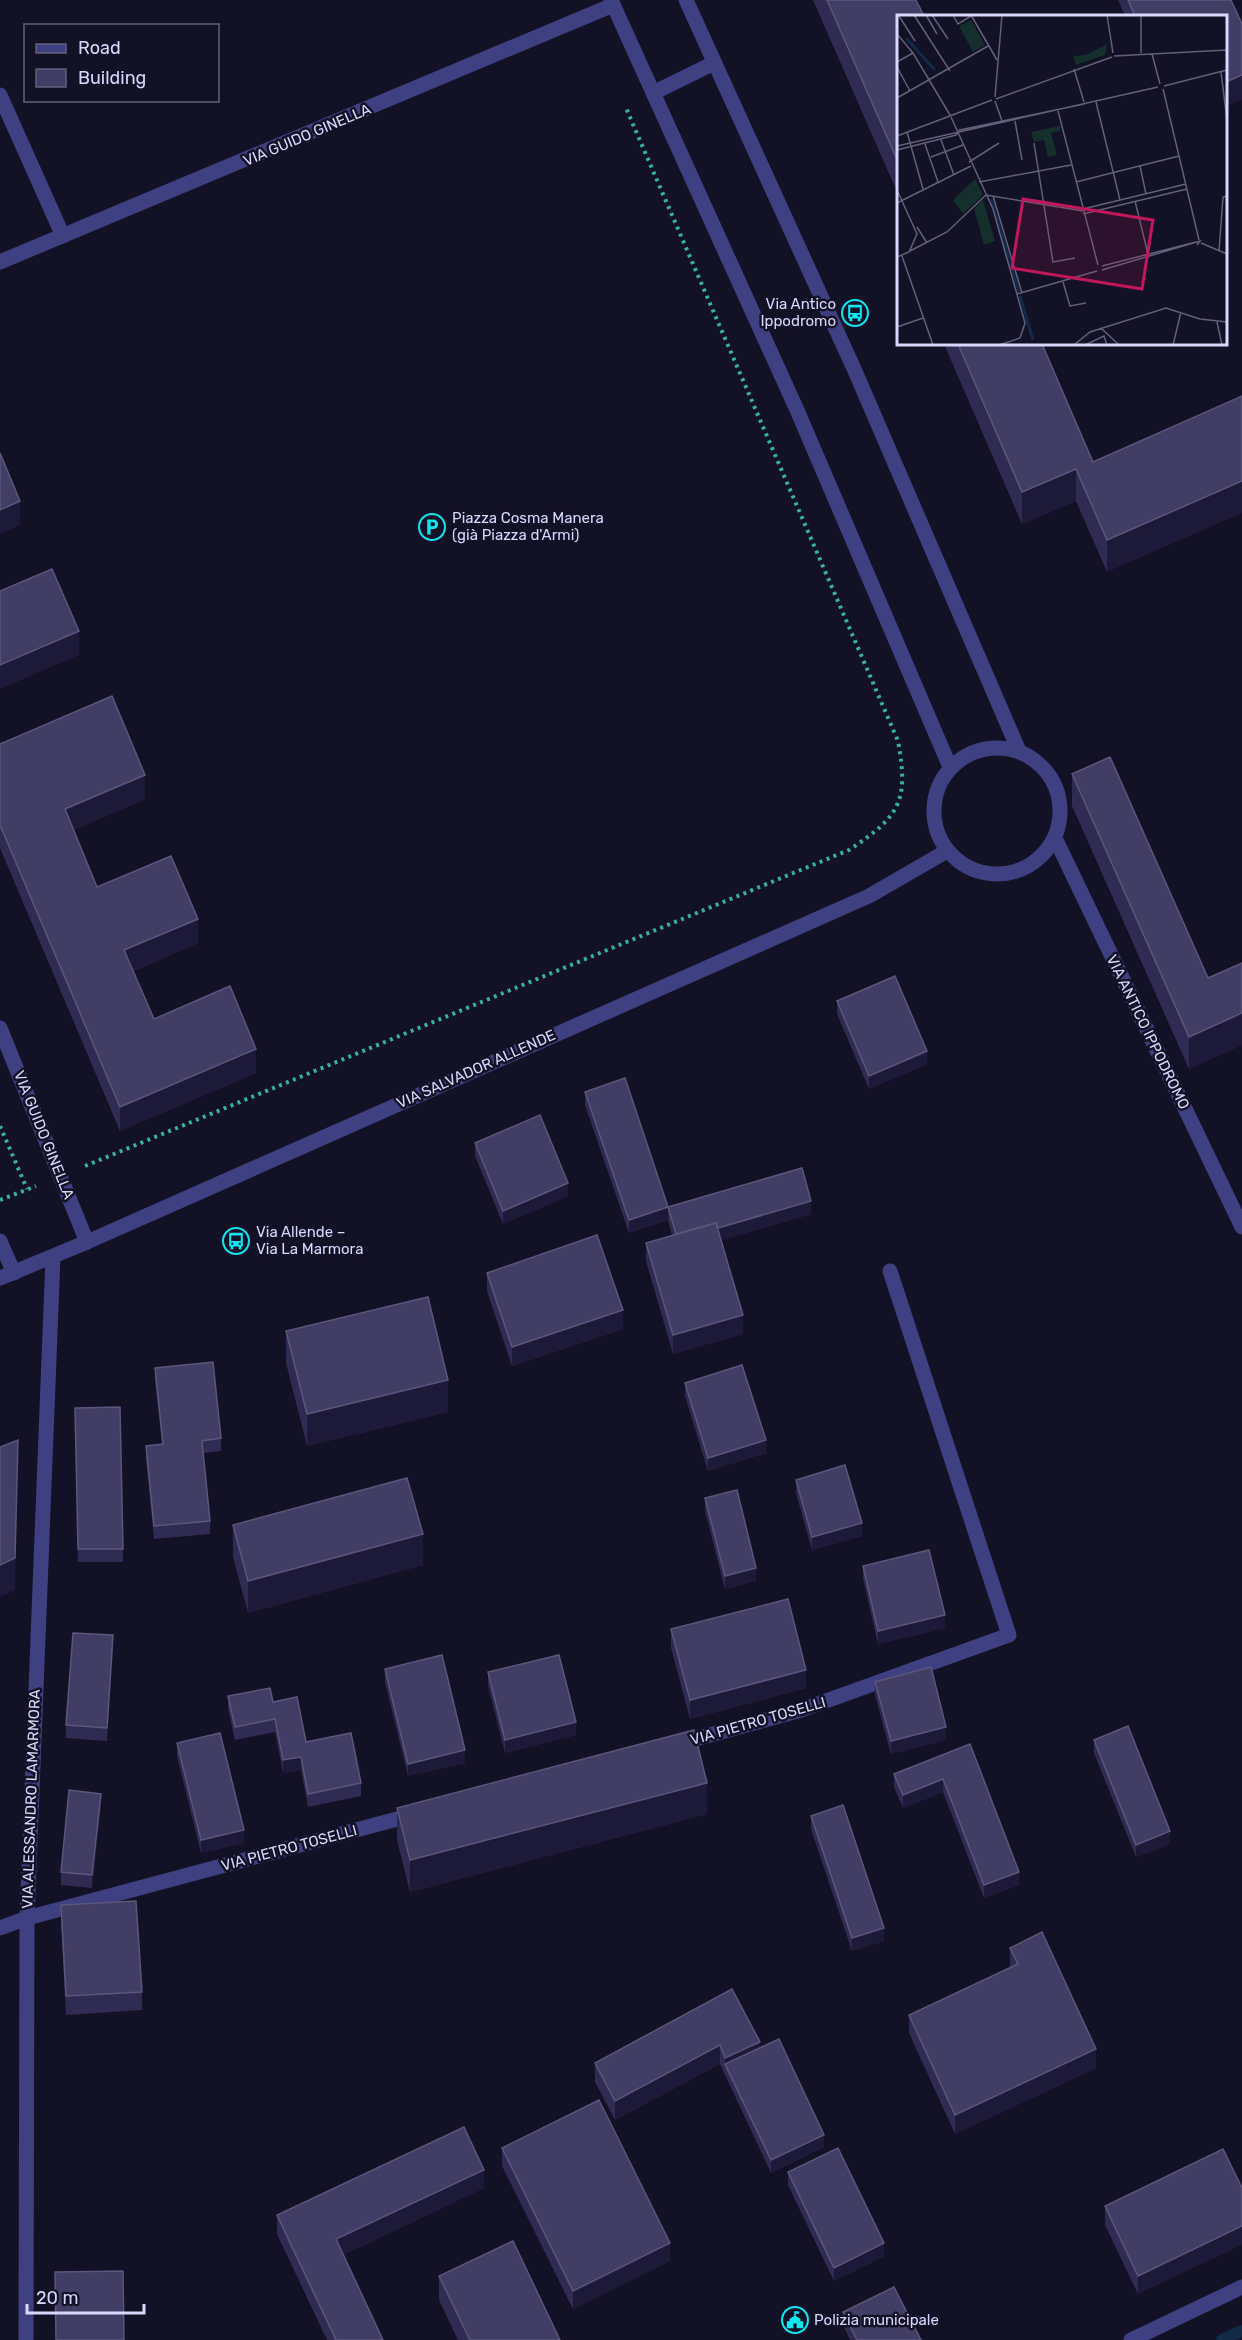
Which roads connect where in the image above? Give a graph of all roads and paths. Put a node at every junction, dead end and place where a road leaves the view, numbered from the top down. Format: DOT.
graph roads {
  1 [pos="686,0"];
  2 [pos="612,3"];
  3 [pos="714,63"];
  4 [pos="652,93"];
  5 [pos="0,94"];
  6 [pos="625,105"];
  7 [pos="63,236"];
  8 [pos="0,262"];
  9 [pos="1019,751"];
  10 [pos="950,768"];
  11 [pos="1055,838"];
  12 [pos="947,850"];
  13 [pos="0,1028"];
  14 [pos="0,1125"];
  15 [pos="61,1176"];
  16 [pos="27,1189"];
  17 [pos="0,1200"];
  18 [pos="1242,1227"];
  19 [pos="0,1241"];
  20 [pos="87,1242"];
  21 [pos="52,1257"];
  22 [pos="890,1271"];
  23 [pos="7,1275"];
  24 [pos="663,1748"];
  25 [pos="431,1810"];
  26 [pos="27,1918"];
  27 [pos="0,1928"];
  28 [pos="1242,2286"];
  29 [pos="26,2340"];
  30 [pos="1131,2340"];
  1 -- 3 [label="street"];
  2 -- 4 [label="street"];
  2 -- 7 [label="street, VIA GUIDO GINELLA"];
  3 -- 4 [label="street"];
  3 -- 9 [label="street"];
  4 -- 10 [label="street"];
  5 -- 7 [label="street"];
  6 -- 15 [label="path"];
  7 -- 8 [label="street, VIA GUIDO GINELLA"];
  9 -- 10 [label="street"];
  9 -- 11 [label="street"];
  10 -- 12 [label="street"];
  11 -- 12 [label="street"];
  11 -- 18 [label="street, VIA ANTICO IPPODROMO"];
  12 -- 20 [label="street, VIA SALVADOR ALLENDE"];
  13 -- 15 [label="street, VIA GUIDO GINELLA"];
  14 -- 16 [label="path"];
  15 -- 16 [label="path"];
  15 -- 20 [label="street, VIA GUIDO GINELLA"];
  16 -- 17 [label="path"];
  19 -- 23 [label="street"];
  20 -- 21 [label="street, VIA SALVADOR ALLENDE"];
  21 -- 23 [label="street, VIA SALVADOR ALLENDE"];
  21 -- 26 [label="street, VIA ALESSANDRO LAMARMORA"];
  22 -- 24 [label="street, VIA PIETRO TOSELLI"];
  25 -- 26 [label="street, VIA PIETRO TOSELLI"];
  26 -- 27 [label="street, VIA PIETRO TOSELLI"];
  26 -- 29 [label="street, VIA ALESSANDRO LAMARMORA"];
  28 -- 30 [label="street"];
}
